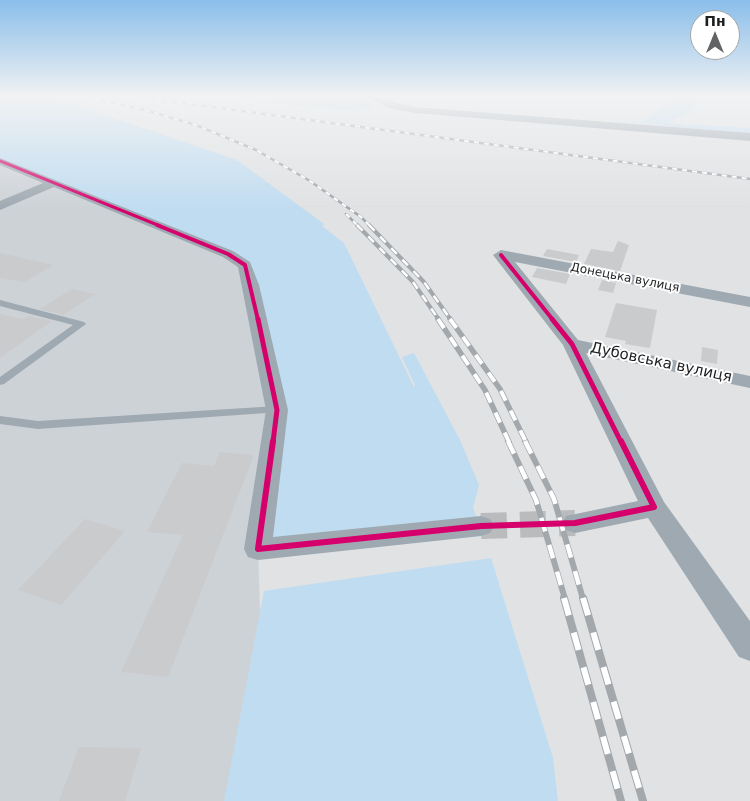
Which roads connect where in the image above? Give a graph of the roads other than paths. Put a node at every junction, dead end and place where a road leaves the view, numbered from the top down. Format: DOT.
graph roads {
  1 [pos="729,134"];
  2 [pos="750,136"];
  3 [pos="0,161"];
  4 [pos="52,184"];
  5 [pos="0,206"];
  6 [pos="750,302"];
  7 [pos="0,303"];
  8 [pos="572,344"];
  9 [pos="0,382"];
  10 [pos="750,382"];
  11 [pos="277,410"];
  12 [pos="0,420"];
  13 [pos="654,507"];
  14 [pos="575,523"];
  15 [pos="482,526"];
  16 [pos="750,648"];
  1 -- 2 [label="main road"];
  3 -- 4 [label="street"];
  4 -- 5 [label="street"];
  4 -- 11 [label="street"];
  6 -- 8 [label="street, Донецька вулиця"];
  7 -- 9 [label="lane"];
  8 -- 10 [label="street, Дубовська вулиця"];
  8 -- 13 [label="street"];
  11 -- 12 [label="lane"];
  11 -- 15 [label="street"];
  13 -- 14 [label="street"];
  13 -- 16 [label="street"];
}
